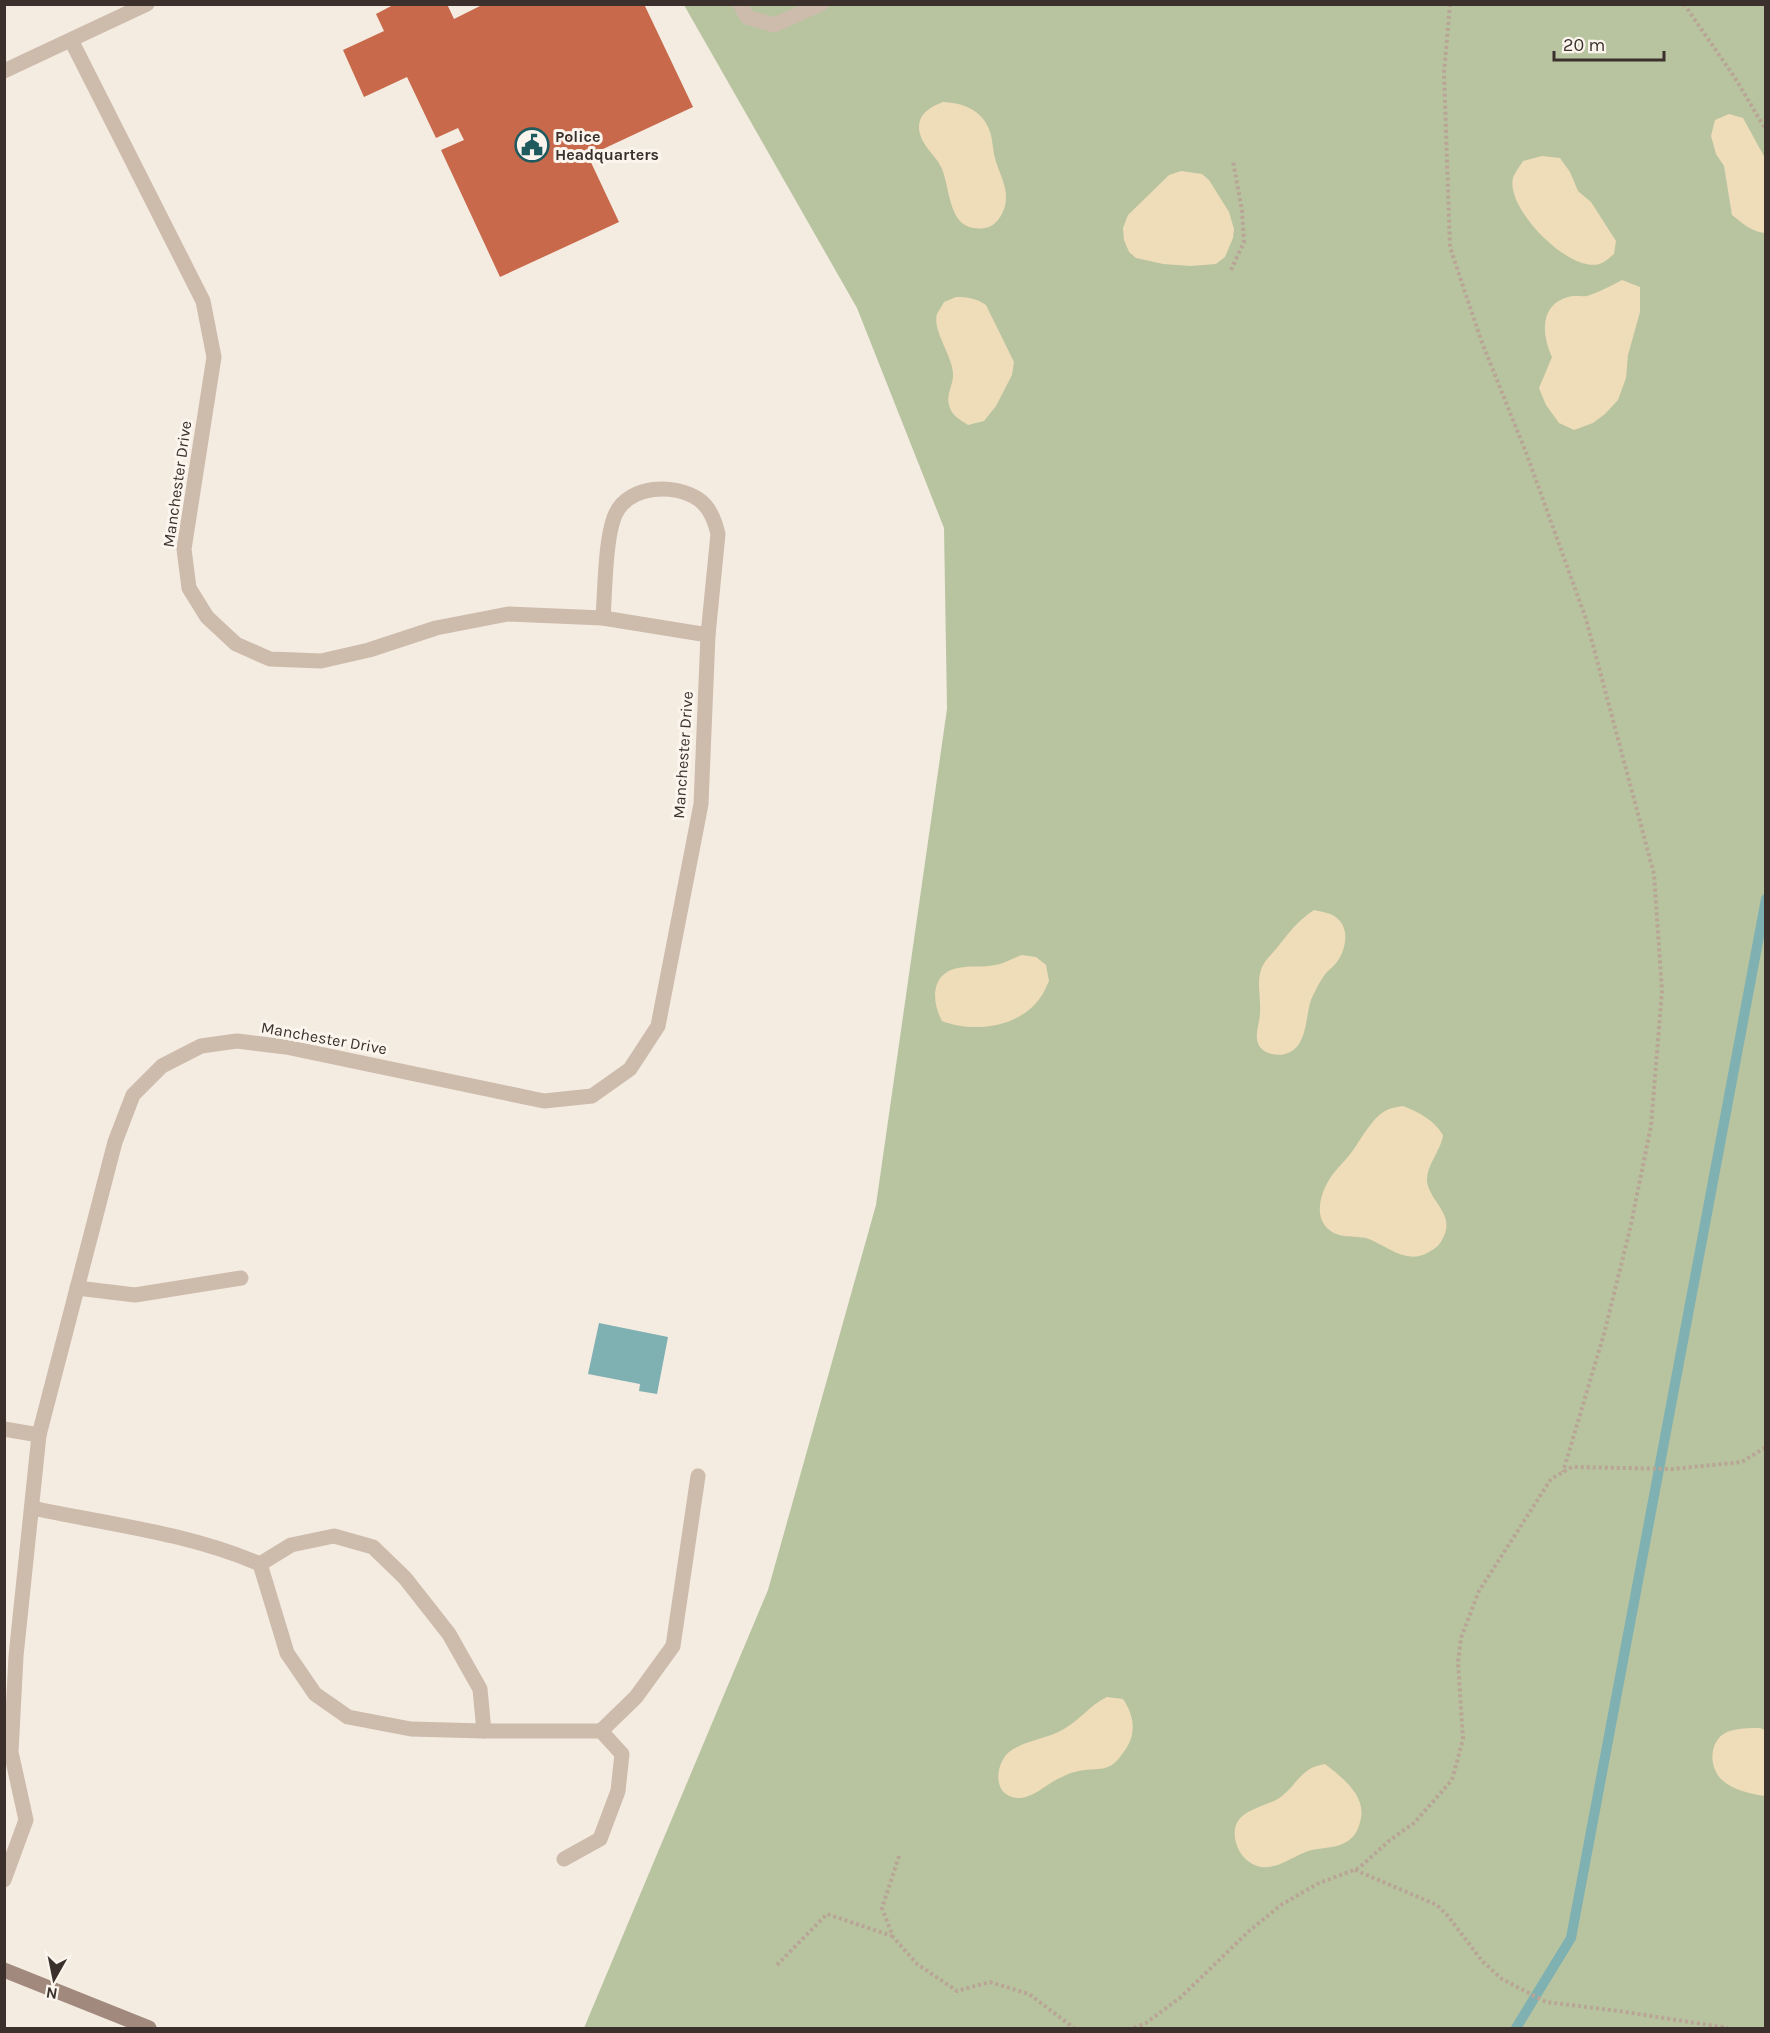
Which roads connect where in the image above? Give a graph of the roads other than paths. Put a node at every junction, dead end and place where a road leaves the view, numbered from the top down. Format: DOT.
graph roads {
  1 [pos="147,4"];
  2 [pos="740,4"];
  3 [pos="821,4"];
  4 [pos="71,40"];
  5 [pos="4,71"];
  6 [pos="603,618"];
  7 [pos="708,635"];
  8 [pos="241,1278"];
  9 [pos="76,1288"];
  10 [pos="4,1429"];
  11 [pos="39,1434"];
  12 [pos="698,1476"];
  13 [pos="32,1508"];
  14 [pos="260,1564"];
  15 [pos="484,1731"];
  16 [pos="601,1731"];
  17 [pos="8,1757"];
  18 [pos="564,1859"];
  19 [pos="4,1880"];
  20 [pos="4,1970"];
  21 [pos="149,2028"];
  1 -- 4 [label="street"];
  2 -- 3 [label="street"];
  4 -- 5 [label="street"];
  4 -- 6 [label="street, Manchester Drive"];
  6 -- 7 [label="street, Manchester Drive"];
  6 -- 7 [label="street, Manchester Drive"];
  7 -- 9 [label="street, Manchester Drive"];
  8 -- 9 [label="street"];
  9 -- 11 [label="street, Manchester Drive"];
  10 -- 11 [label="street"];
  11 -- 13 [label="street, Manchester Drive"];
  12 -- 16 [label="street"];
  13 -- 14 [label="street"];
  13 -- 17 [label="street, Manchester Drive"];
  14 -- 15 [label="street"];
  14 -- 15 [label="street"];
  15 -- 16 [label="street"];
  16 -- 18 [label="street"];
  17 -- 19 [label="street, Manchester Drive"];
  20 -- 21 [label="street"];
}
